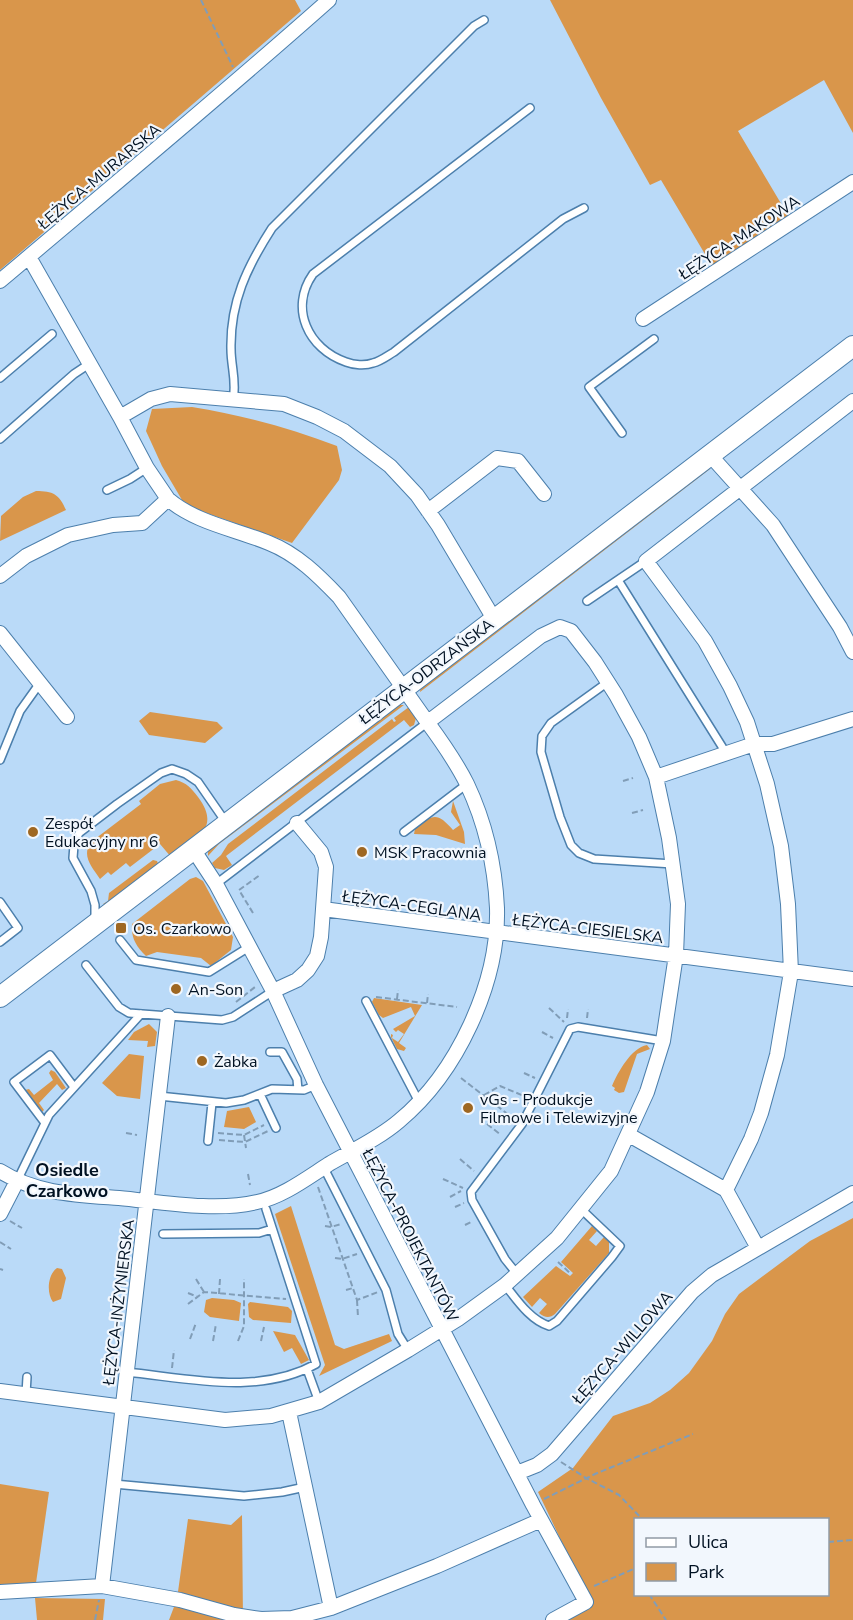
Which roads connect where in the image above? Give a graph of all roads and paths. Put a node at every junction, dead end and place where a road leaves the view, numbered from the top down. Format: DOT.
graph roads {
  1 [pos="201,0"];
  2 [pos="329,0"];
  3 [pos="484,20"];
  4 [pos="238,78"];
  5 [pos="530,108"];
  6 [pos="853,182"];
  7 [pos="584,208"];
  8 [pos="29,257"];
  9 [pos="0,281"];
  10 [pos="643,319"];
  11 [pos="52,334"];
  12 [pos="654,339"];
  13 [pos="853,346"];
  14 [pos="89,364"];
  15 [pos="0,378"];
  16 [pos="233,400"];
  17 [pos="853,401"];
  18 [pos="120,417"];
  19 [pos="622,433"];
  20 [pos="0,439"];
  21 [pos="710,455"];
  22 [pos="147,468"];
  23 [pos="740,489"];
  24 [pos="107,490"];
  25 [pos="544,494"];
  26 [pos="168,499"];
  27 [pos="428,510"];
  28 [pos="646,561"];
  29 [pos="0,576"];
  30 [pos="618,580"];
  31 [pos="587,601"];
  32 [pos="494,619"];
  33 [pos="848,630"];
  34 [pos="0,633"];
  35 [pos="853,652"];
  36 [pos="608,682"];
  37 [pos="40,683"];
  38 [pos="404,688"];
  39 [pos="67,717"];
  40 [pos="853,719"];
  41 [pos="428,722"];
  42 [pos="754,744"];
  43 [pos="726,753"];
  44 [pos="0,760"];
  45 [pos="633,777"];
  46 [pos="656,777"];
  47 [pos="622,781"];
  48 [pos="467,784"];
  49 [pos="643,810"];
  50 [pos="632,813"];
  51 [pos="297,823"];
  52 [pos="226,824"];
  53 [pos="404,832"];
  54 [pos="193,849"];
  55 [pos="674,864"];
  56 [pos="260,875"];
  57 [pos="216,884"];
  58 [pos="0,902"];
  59 [pos="323,909"];
  60 [pos="253,913"];
  61 [pos="96,924"];
  62 [pos="496,933"];
  63 [pos="120,940"];
  64 [pos="0,942"];
  65 [pos="249,947"];
  66 [pos="676,956"];
  67 [pos="86,965"];
  68 [pos="791,972"];
  69 [pos="853,979"];
  70 [pos="259,983"];
  71 [pos="398,990"];
  72 [pos="273,991"];
  73 [pos="428,994"];
  74 [pos="376,996"];
  75 [pos="0,997"];
  76 [pos="397,999"];
  77 [pos="366,1001"];
  78 [pos="427,1003"];
  79 [pos="232,1005"];
  80 [pos="457,1007"];
  81 [pos="549,1008"];
  82 [pos="568,1009"];
  83 [pos="588,1009"];
  84 [pos="141,1014"];
  85 [pos="168,1016"];
  86 [pos="586,1022"];
  87 [pos="542,1032"];
  88 [pos="556,1039"];
  89 [pos="663,1041"];
  90 [pos="270,1052"];
  91 [pos="524,1073"];
  92 [pos="461,1078"];
  93 [pos="538,1080"];
  94 [pos="315,1085"];
  95 [pos="74,1087"];
  96 [pos="298,1090"];
  97 [pos="260,1094"];
  98 [pos="483,1095"];
  99 [pos="159,1096"];
  100 [pos="530,1098"];
  101 [pos="418,1102"];
  102 [pos="212,1103"];
  103 [pos="516,1121"];
  104 [pos="45,1123"];
  105 [pos="487,1124"];
  106 [pos="276,1128"];
  107 [pos="126,1133"];
  108 [pos="215,1133"];
  109 [pos="137,1135"];
  110 [pos="244,1135"];
  111 [pos="629,1135"];
  112 [pos="504,1137"];
  113 [pos="211,1140"];
  114 [pos="245,1142"];
  115 [pos="246,1148"];
  116 [pos="350,1152"];
  117 [pos="460,1160"];
  118 [pos="319,1170"];
  119 [pos="0,1171"];
  120 [pos="476,1173"];
  121 [pos="248,1174"];
  122 [pos="444,1179"];
  123 [pos="17,1181"];
  124 [pos="250,1185"];
  125 [pos="726,1190"];
  126 [pos="853,1193"];
  127 [pos="450,1197"];
  128 [pos="147,1201"];
  129 [pos="466,1202"];
  130 [pos="455,1207"];
  131 [pos="580,1208"];
  132 [pos="266,1209"];
  133 [pos="4,1216"];
  134 [pos="474,1220"];
  135 [pos="465,1225"];
  136 [pos="325,1226"];
  137 [pos="332,1227"];
  138 [pos="22,1228"];
  139 [pos="272,1229"];
  140 [pos="164,1234"];
  141 [pos="0,1242"];
  142 [pos="11,1248"];
  143 [pos="758,1248"];
  144 [pos="368,1251"];
  145 [pos="335,1258"];
  146 [pos="342,1259"];
  147 [pos="558,1262"];
  148 [pos="517,1274"];
  149 [pos="571,1274"];
  150 [pos="196,1279"];
  151 [pos="220,1279"];
  152 [pos="244,1279"];
  153 [pos="505,1285"];
  154 [pos="352,1288"];
  155 [pos="346,1290"];
  156 [pos="386,1290"];
  157 [pos="204,1292"];
  158 [pos="188,1293"];
  159 [pos="219,1293"];
  160 [pos="244,1296"];
  161 [pos="198,1297"];
  162 [pos="296,1300"];
  163 [pos="357,1300"];
  164 [pos="188,1304"];
  165 [pos="358,1317"];
  166 [pos="196,1323"];
  167 [pos="216,1324"];
  168 [pos="264,1327"];
  169 [pos="441,1329"];
  170 [pos="190,1338"];
  171 [pos="213,1341"];
  172 [pos="237,1341"];
  173 [pos="261,1341"];
  174 [pos="174,1350"];
  175 [pos="408,1350"];
  176 [pos="307,1369"];
  177 [pos="126,1372"];
  178 [pos="171,1376"];
  179 [pos="27,1377"];
  180 [pos="0,1391"];
  181 [pos="26,1394"];
  182 [pos="320,1402"];
  183 [pos="122,1408"];
  184 [pos="289,1412"];
  185 [pos="693,1434"];
  186 [pos="558,1461"];
  187 [pos="517,1473"];
  188 [pos="586,1478"];
  189 [pos="114,1484"];
  190 [pos="305,1487"];
  191 [pos="533,1505"];
  192 [pos="641,1518"];
  193 [pos="541,1520"];
  194 [pos="853,1540"];
  195 [pos="829,1542"];
  196 [pos="634,1568"];
  197 [pos="102,1586"];
  198 [pos="0,1592"];
  199 [pos="580,1592"];
  200 [pos="651,1596"];
  201 [pos="332,1608"];
  202 [pos="95,1620"];
  203 [pos="553,1620"];
  204 [pos="666,1620"];
  1 -- 4 [label="path"];
  2 -- 4 [label="street, ŁĘŻYCA-MURARSKA"];
  3 -- 16 [label="lane"];
  4 -- 8 [label="street, ŁĘŻYCA-MURARSKA"];
  5 -- 7 [label="lane"];
  6 -- 10 [label="street, ŁĘŻYCA-MAKOWA"];
  8 -- 9 [label="street, ŁĘŻYCA-MURARSKA"];
  8 -- 14 [label="street"];
  11 -- 15 [label="lane"];
  12 -- 19 [label="lane"];
  13 -- 21 [label="main road, ŁĘŻYCA-ODRZAŃSKA"];
  14 -- 18 [label="street"];
  14 -- 20 [label="lane"];
  16 -- 18 [label="street"];
  16 -- 27 [label="street"];
  17 -- 23 [label="street"];
  18 -- 22 [label="street"];
  21 -- 23 [label="street"];
  21 -- 32 [label="main road, ŁĘŻYCA-ODRZAŃSKA"];
  22 -- 24 [label="lane"];
  22 -- 26 [label="street"];
  23 -- 28 [label="street"];
  23 -- 33 [label="street"];
  25 -- 27 [label="street"];
  26 -- 29 [label="street"];
  26 -- 38 [label="street, ŁĘŻYCA-CEGLANA"];
  27 -- 32 [label="street"];
  28 -- 30 [label="lane"];
  28 -- 42 [label="street"];
  30 -- 31 [label="lane"];
  30 -- 43 [label="lane"];
  32 -- 38 [label="main road, ŁĘŻYCA-ODRZAŃSKA"];
  33 -- 35 [label="street"];
  34 -- 37 [label="street"];
  36 -- 41 [label="street, ŁĘŻYCA-CIESIELSKA"];
  36 -- 46 [label="street, ŁĘŻYCA-CIESIELSKA"];
  36 -- 55 [label="lane"];
  37 -- 39 [label="street"];
  37 -- 44 [label="lane"];
  38 -- 41 [label="street, ŁĘŻYCA-CEGLANA"];
  38 -- 52 [label="main road, ŁĘŻYCA-ODRZAŃSKA"];
  40 -- 42 [label="street"];
  41 -- 48 [label="street, ŁĘŻYCA-CEGLANA"];
  41 -- 51 [label="lane"];
  42 -- 43 [label="street"];
  42 -- 68 [label="street"];
  43 -- 46 [label="street"];
  45 -- 47 [label="path"];
  46 -- 55 [label="street, ŁĘŻYCA-CIESIELSKA"];
  48 -- 53 [label="lane"];
  48 -- 62 [label="street, ŁĘŻYCA-CEGLANA"];
  49 -- 50 [label="path"];
  51 -- 57 [label="lane"];
  51 -- 59 [label="street"];
  52 -- 54 [label="main road, ŁĘŻYCA-ODRZAŃSKA"];
  52 -- 61 [label="lane"];
  54 -- 57 [label="street, ŁĘŻYCA-PROJEKTANTÓW"];
  54 -- 61 [label="main road, ŁĘŻYCA-ODRZAŃSKA"];
  55 -- 66 [label="street, ŁĘŻYCA-CIESIELSKA"];
  56 -- 60 [label="path"];
  57 -- 65 [label="street, ŁĘŻYCA-PROJEKTANTÓW"];
  58 -- 64 [label="lane"];
  59 -- 62 [label="street, ŁĘŻYCA-CEGLANA"];
  59 -- 72 [label="street"];
  61 -- 75 [label="main road, ŁĘŻYCA-ODRZAŃSKA"];
  62 -- 66 [label="street, ŁĘŻYCA-CIESIELSKA"];
  62 -- 101 [label="street, ŁĘŻYCA-CEGLANA"];
  63 -- 65 [label="lane"];
  65 -- 72 [label="street, ŁĘŻYCA-PROJEKTANTÓW"];
  66 -- 68 [label="street"];
  66 -- 89 [label="street, ŁĘŻYCA-CIESIELSKA"];
  67 -- 84 [label="lane"];
  68 -- 69 [label="street"];
  68 -- 125 [label="street"];
  70 -- 79 [label="path"];
  71 -- 76 [label="path"];
  72 -- 85 [label="lane"];
  72 -- 94 [label="street, ŁĘŻYCA-PROJEKTANTÓW"];
  73 -- 78 [label="path"];
  74 -- 76 [label="path"];
  76 -- 78 [label="path"];
  77 -- 101 [label="lane"];
  78 -- 80 [label="path"];
  81 -- 82 [label="path"];
  83 -- 86 [label="path"];
  84 -- 85 [label="lane"];
  84 -- 95 [label="lane"];
  85 -- 99 [label="street, ŁĘŻYCA-INŻYNIERSKA"];
  87 -- 88 [label="path"];
  89 -- 111 [label="street, ŁĘŻYCA-CIESIELSKA"];
  89 -- 148 [label="lane"];
  90 -- 96 [label="lane"];
  91 -- 93 [label="path"];
  92 -- 98 [label="path"];
  94 -- 96 [label="lane"];
  94 -- 116 [label="street, ŁĘŻYCA-PROJEKTANTÓW"];
  95 -- 104 [label="lane"];
  95 -- 104 [label="lane"];
  96 -- 97 [label="lane"];
  97 -- 102 [label="lane"];
  97 -- 106 [label="lane"];
  98 -- 100 [label="path"];
  98 -- 103 [label="path"];
  99 -- 102 [label="lane"];
  99 -- 128 [label="street, ŁĘŻYCA-INŻYNIERSKA"];
  101 -- 116 [label="street, ŁĘŻYCA-CEGLANA"];
  102 -- 113 [label="lane"];
  104 -- 123 [label="lane"];
  105 -- 112 [label="path"];
  107 -- 109 [label="path"];
  108 -- 110 [label="path"];
  110 -- 114 [label="path"];
  110 -- 114 [label="path"];
  111 -- 125 [label="street"];
  111 -- 131 [label="street, ŁĘŻYCA-CIESIELSKA"];
  113 -- 114 [label="path"];
  114 -- 115 [label="path"];
  116 -- 118 [label="street, ŁĘŻYCA-CEGLANA"];
  116 -- 169 [label="street, ŁĘŻYCA-PROJEKTANTÓW"];
  117 -- 120 [label="path"];
  118 -- 128 [label="street, ŁĘŻYCA-CEGLANA"];
  118 -- 137 [label="path"];
  118 -- 144 [label="lane"];
  119 -- 123 [label="street, ŁĘŻYCA-CEGLANA"];
  121 -- 124 [label="path"];
  122 -- 127 [label="path"];
  123 -- 128 [label="street, ŁĘŻYCA-CEGLANA"];
  123 -- 133 [label="street"];
  125 -- 143 [label="street"];
  126 -- 143 [label="street, ŁĘŻYCA-WILLOWA"];
  128 -- 177 [label="street, ŁĘŻYCA-INŻYNIERSKA"];
  129 -- 130 [label="path"];
  131 -- 148 [label="street, ŁĘŻYCA-CIESIELSKA"];
  131 -- 153 [label="lane"];
  132 -- 139 [label="lane"];
  133 -- 138 [label="path"];
  134 -- 135 [label="path"];
  136 -- 137 [label="path"];
  137 -- 146 [label="path"];
  139 -- 140 [label="lane"];
  139 -- 162 [label="lane"];
  141 -- 142 [label="path"];
  143 -- 187 [label="street, ŁĘŻYCA-WILLOWA"];
  144 -- 146 [label="path"];
  144 -- 156 [label="lane"];
  145 -- 146 [label="path"];
  146 -- 154 [label="path"];
  147 -- 149 [label="path"];
  148 -- 153 [label="street, ŁĘŻYCA-CIESIELSKA"];
  150 -- 157 [label="path"];
  151 -- 159 [label="path"];
  152 -- 160 [label="path"];
  153 -- 169 [label="street, ŁĘŻYCA-CIESIELSKA"];
  154 -- 155 [label="path"];
  154 -- 163 [label="path"];
  156 -- 163 [label="path"];
  156 -- 175 [label="lane"];
  157 -- 159 [label="path"];
  157 -- 161 [label="path"];
  158 -- 161 [label="path"];
  159 -- 160 [label="path"];
  160 -- 162 [label="path"];
  160 -- 172 [label="path"];
  161 -- 164 [label="path"];
  162 -- 176 [label="lane"];
  163 -- 165 [label="path"];
  166 -- 170 [label="path"];
  167 -- 171 [label="path"];
  168 -- 173 [label="path"];
  169 -- 175 [label="street, ŁĘŻYCA-INŻYNIERSKA"];
  169 -- 187 [label="street, ŁĘŻYCA-PROJEKTANTÓW"];
  174 -- 178 [label="path"];
  175 -- 182 [label="street, ŁĘŻYCA-INŻYNIERSKA"];
  176 -- 178 [label="lane"];
  176 -- 182 [label="lane"];
  177 -- 178 [label="lane"];
  177 -- 183 [label="street, ŁĘŻYCA-INŻYNIERSKA"];
  179 -- 181 [label="lane"];
  180 -- 181 [label="street, ŁĘŻYCA-INŻYNIERSKA"];
  181 -- 183 [label="street, ŁĘŻYCA-INŻYNIERSKA"];
  182 -- 184 [label="street, ŁĘŻYCA-INŻYNIERSKA"];
  183 -- 184 [label="street, ŁĘŻYCA-INŻYNIERSKA"];
  183 -- 189 [label="street"];
  184 -- 190 [label="street"];
  185 -- 188 [label="path"];
  186 -- 188 [label="path"];
  187 -- 191 [label="street, ŁĘŻYCA-PROJEKTANTÓW"];
  188 -- 191 [label="path"];
  188 -- 192 [label="path"];
  189 -- 190 [label="lane"];
  189 -- 197 [label="street"];
  190 -- 201 [label="street"];
  191 -- 193 [label="street, ŁĘŻYCA-PROJEKTANTÓW"];
  193 -- 199 [label="street, ŁĘŻYCA-PROJEKTANTÓW"];
  193 -- 201 [label="street"];
  194 -- 195 [label="path"];
  196 -- 199 [label="path"];
  197 -- 198 [label="street"];
  197 -- 201 [label="street"];
  197 -- 202 [label="path"];
  199 -- 203 [label="street"];
  200 -- 204 [label="path"];
}
